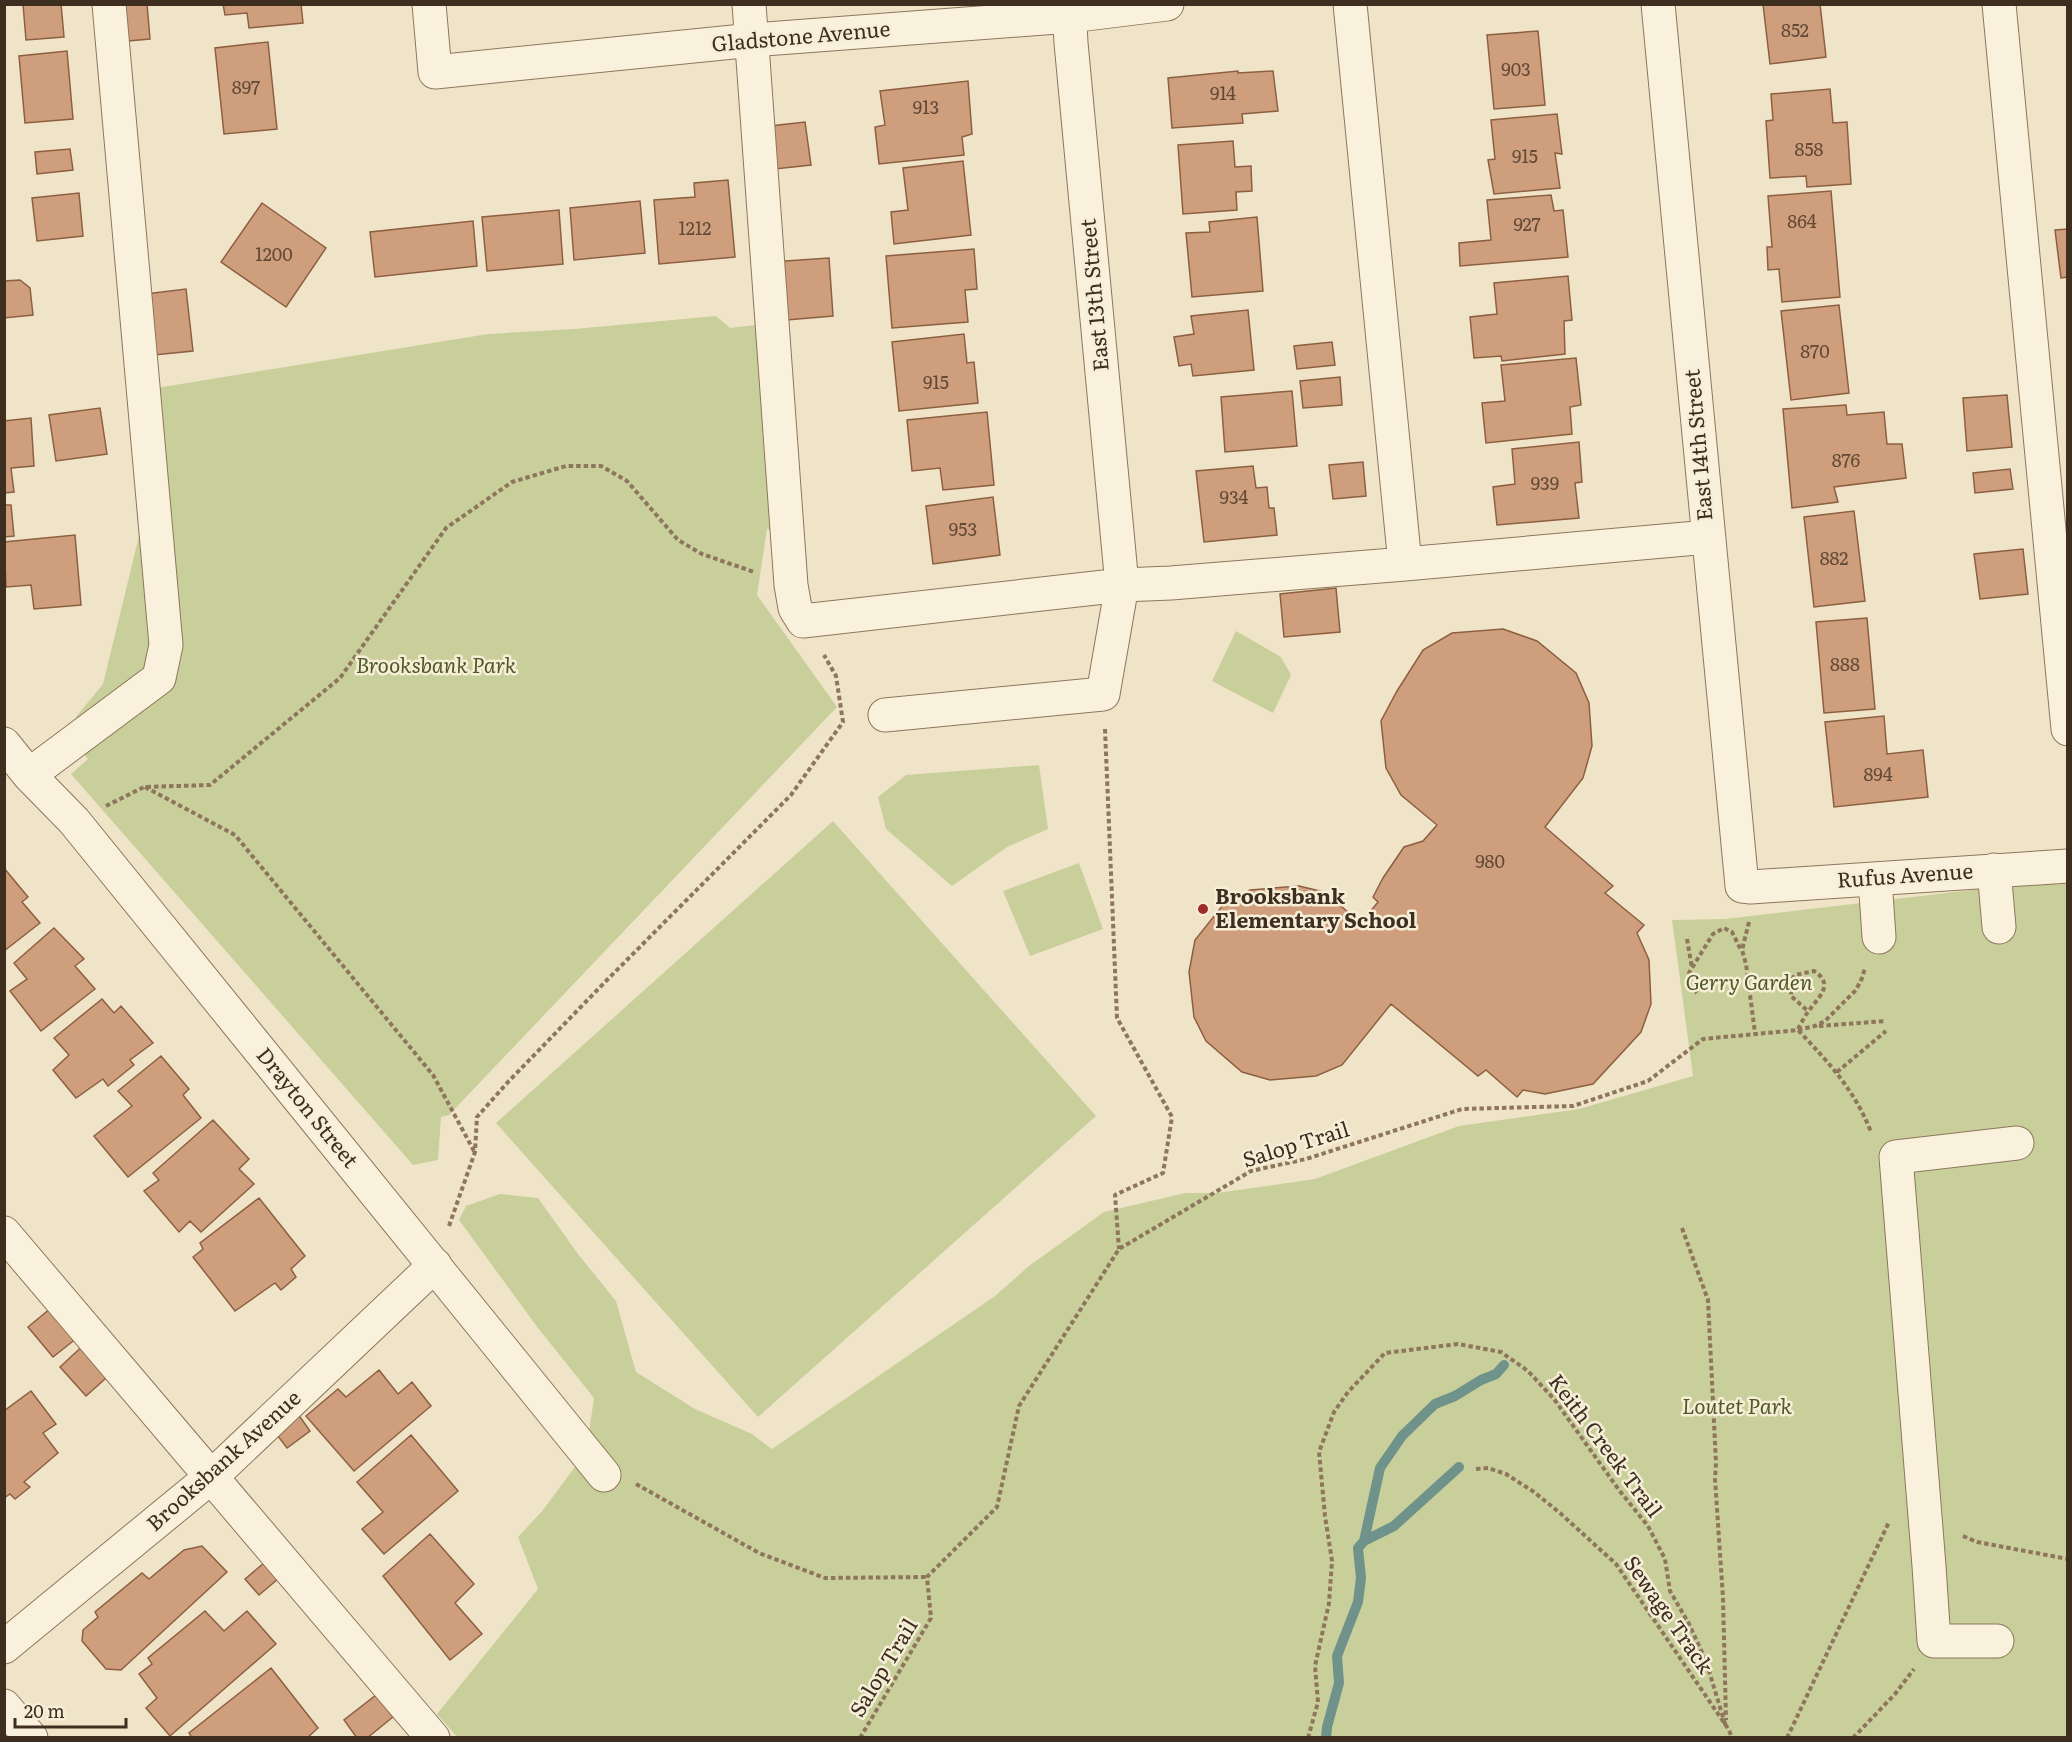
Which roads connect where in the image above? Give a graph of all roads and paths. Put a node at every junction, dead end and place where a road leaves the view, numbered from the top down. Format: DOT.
graph roads {
  1 [pos="109,4"];
  2 [pos="429,4"];
  3 [pos="749,4"];
  4 [pos="1167,4"];
  5 [pos="1350,4"];
  6 [pos="1658,4"];
  7 [pos="1999,4"];
  8 [pos="1070,10"];
  9 [pos="753,40"];
  10 [pos="1708,537"];
  11 [pos="1404,564"];
  12 [pos="791,585"];
  13 [pos="1122,585"];
  14 [pos="803,621"];
  15 [pos="1103,694"];
  16 [pos="885,715"];
  17 [pos="2067,729"];
  18 [pos="4,744"];
  19 [pos="29,774"];
  20 [pos="144,787"];
  21 [pos="74,821"];
  22 [pos="2067,866"];
  23 [pos="1994,870"];
  24 [pos="1875,879"];
  25 [pos="1747,886"];
  26 [pos="1878,926"];
  27 [pos="1999,927"];
  28 [pos="1687,939"];
  29 [pos="1742,950"];
  30 [pos="1692,968"];
  31 [pos="1697,993"];
  32 [pos="1808,1011"];
  33 [pos="1886,1021"];
  34 [pos="1815,1026"];
  35 [pos="1798,1030"];
  36 [pos="1886,1031"];
  37 [pos="1755,1033"];
  38 [pos="1837,1072"];
  39 [pos="1875,1143"];
  40 [pos="2017,1143"];
  41 [pos="475,1152"];
  42 [pos="1683,1228"];
  43 [pos="4,1233"];
  44 [pos="1119,1249"];
  45 [pos="435,1265"];
  46 [pos="1476,1469"];
  47 [pos="604,1475"];
  48 [pos="211,1477"];
  49 [pos="1923,1498"];
  50 [pos="2067,1559"];
  51 [pos="927,1577"];
  52 [pos="1934,1641"];
  53 [pos="1997,1641"];
  54 [pos="4,1647"];
  55 [pos="4,1706"];
  56 [pos="1726,1727"];
  57 [pos="31,1737"];
  58 [pos="433,1737"];
  59 [pos="860,1737"];
  60 [pos="1308,1737"];
  61 [pos="1732,1737"];
  62 [pos="1787,1737"];
  63 [pos="1852,1737"];
  1 -- 19 [label="street"];
  2 -- 9 [label="street, Gladstone Avenue"];
  3 -- 9 [label="street"];
  4 -- 8 [label="street, Gladstone Avenue"];
  5 -- 11 [label="street"];
  6 -- 10 [label="street, East 14th Street"];
  7 -- 17 [label="street"];
  8 -- 9 [label="street, Gladstone Avenue"];
  8 -- 13 [label="street, East 13th Street"];
  9 -- 12 [label="street"];
  10 -- 11 [label="street"];
  10 -- 25 [label="street, East 14th Street"];
  11 -- 13 [label="street"];
  12 -- 14 [label="street"];
  12 -- 20 [label="path"];
  13 -- 14 [label="street"];
  13 -- 15 [label="street, East 13th Street"];
  14 -- 41 [label="path"];
  15 -- 16 [label="street"];
  15 -- 44 [label="path"];
  18 -- 19 [label="street, Drayton Street"];
  19 -- 21 [label="street, Drayton Street"];
  20 -- 21 [label="path"];
  20 -- 41 [label="path"];
  21 -- 45 [label="street, Drayton Street"];
  22 -- 23 [label="street, Rufus Avenue"];
  23 -- 24 [label="street, Rufus Avenue"];
  23 -- 27 [label="street"];
  24 -- 25 [label="street, Rufus Avenue"];
  24 -- 26 [label="street"];
  25 -- 29 [label="path"];
  26 -- 34 [label="path"];
  28 -- 30 [label="path"];
  29 -- 30 [label="path"];
  29 -- 37 [label="path"];
  30 -- 31 [label="path"];
  32 -- 32 [label="path"];
  32 -- 35 [label="path"];
  33 -- 34 [label="path, Salop Trail"];
  34 -- 35 [label="path, Salop Trail"];
  35 -- 37 [label="path, Salop Trail"];
  35 -- 38 [label="path"];
  36 -- 38 [label="path"];
  37 -- 44 [label="path, Salop Trail"];
  38 -- 39 [label="path"];
  40 -- 49 [label="street"];
  41 -- 45 [label="path"];
  42 -- 56 [label="path"];
  43 -- 48 [label="street"];
  44 -- 51 [label="path, Salop Trail"];
  45 -- 47 [label="street, Drayton Street"];
  45 -- 48 [label="street, Brooksbank Avenue"];
  46 -- 56 [label="path, Sewage Track"];
  47 -- 51 [label="path"];
  48 -- 54 [label="street, Brooksbank Avenue"];
  48 -- 58 [label="street"];
  49 -- 50 [label="path"];
  49 -- 52 [label="street"];
  49 -- 62 [label="path"];
  51 -- 59 [label="path, Salop Trail"];
  52 -- 53 [label="street"];
  52 -- 63 [label="path"];
  55 -- 57 [label="street"];
  56 -- 60 [label="path, Keith Creek Trail"];
  56 -- 61 [label="path, Sewage Track"];
}
